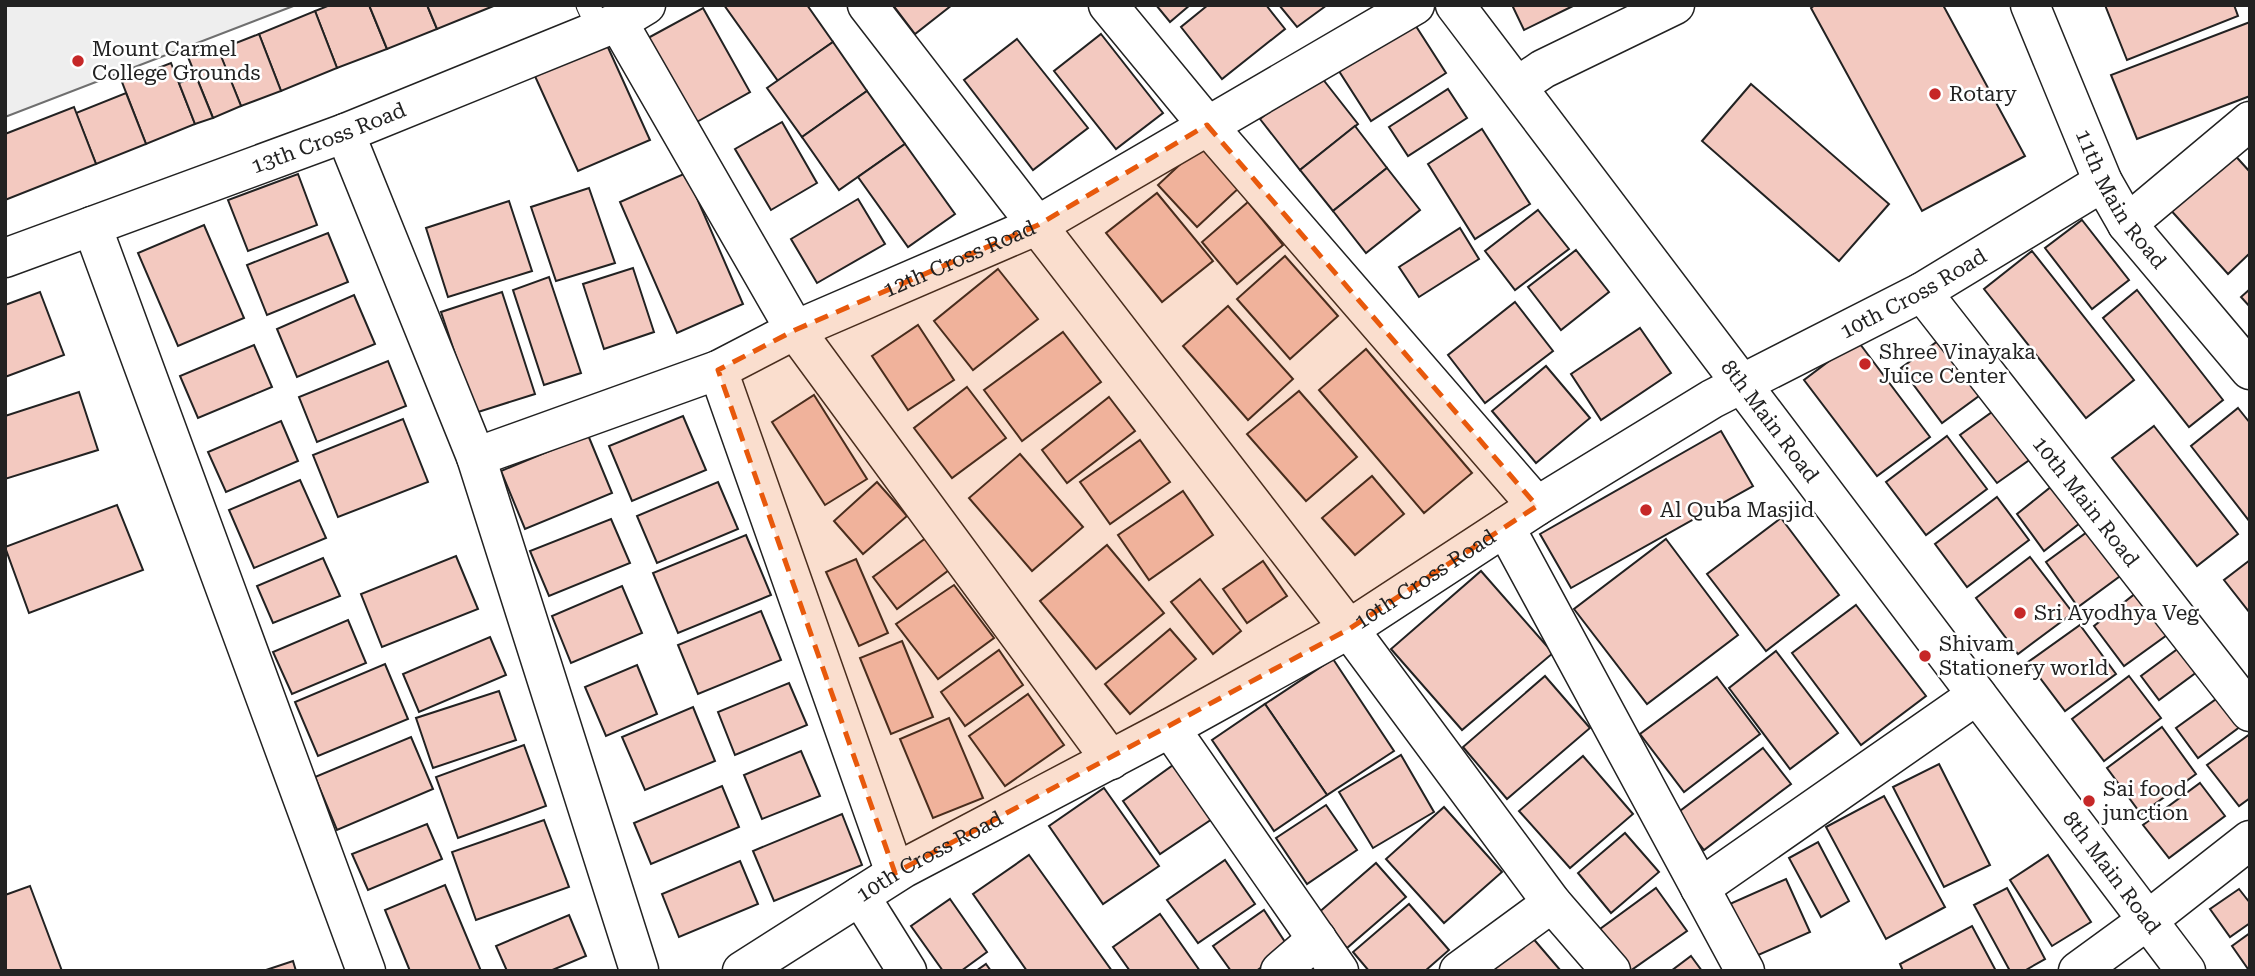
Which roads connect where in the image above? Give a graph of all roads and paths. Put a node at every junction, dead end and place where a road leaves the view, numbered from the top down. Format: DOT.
graph roads {
  1 [pos="867,5"];
  2 [pos="1108,5"];
  3 [pos="1415,5"];
  4 [pos="1455,5"];
  5 [pos="1675,5"];
  6 [pos="2030,5"];
  7 [pos="613,16"];
  8 [pos="1518,86"];
  9 [pos="2250,121"];
  10 [pos="1207,125"];
  11 [pos="345,133"];
  12 [pos="2103,183"];
  13 [pos="2127,224"];
  14 [pos="1038,225"];
  15 [pos="92,226"];
  16 [pos="5,258"];
  17 [pos="1922,292"];
  18 [pos="795,330"];
  19 [pos="718,370"];
  20 [pos="2250,370"];
  21 [pos="1740,383"];
  22 [pos="477,457"];
  23 [pos="1537,506"];
  24 [pos="1505,527"];
  25 [pos="1349,629"];
  26 [pos="1977,695"];
  27 [pos="2250,712"];
  28 [pos="1170,729"];
  29 [pos="1111,760"];
  30 [pos="2250,840"];
  31 [pos="895,873"];
  32 [pos="1700,888"];
  33 [pos="860,896"];
  34 [pos="1552,903"];
  35 [pos="2148,920"];
  36 [pos="1317,939"];
  37 [pos="638,970"];
  38 [pos="366,971"];
  39 [pos="742,971"];
  40 [pos="907,971"];
  41 [pos="1280,971"];
  42 [pos="1339,971"];
  43 [pos="1459,971"];
  44 [pos="1611,971"];
  45 [pos="1745,971"];
  46 [pos="2078,971"];
  47 [pos="2186,971"];
  1 -- 14 [label="street"];
  2 -- 10 [label="street"];
  3 -- 10 [label="street, 12th Cross Road"];
  4 -- 8 [label="street, 8th Main Road"];
  5 -- 8 [label="street"];
  6 -- 12 [label="street, 11th Main Road"];
  7 -- 11 [label="street, 13th Cross Road"];
  7 -- 18 [label="street"];
  8 -- 21 [label="street, 8th Main Road"];
  9 -- 13 [label="street"];
  10 -- 14 [label="street, 12th Cross Road"];
  10 -- 23 [label="street"];
  11 -- 15 [label="street, 13th Cross Road"];
  11 -- 22 [label="street"];
  12 -- 13 [label="street, 11th Main Road"];
  12 -- 17 [label="street, 10th Cross Road"];
  13 -- 20 [label="street, 11th Main Road"];
  14 -- 18 [label="street, 12th Cross Road"];
  14 -- 25 [label="street"];
  15 -- 16 [label="street, 13th Cross Road"];
  15 -- 38 [label="street"];
  17 -- 21 [label="street, 10th Cross Road"];
  17 -- 27 [label="street, 10th Main Road"];
  18 -- 19 [label="street, 12th Cross Road"];
  18 -- 29 [label="street"];
  19 -- 22 [label="street, 12th Cross Road"];
  19 -- 31 [label="street"];
  21 -- 23 [label="street, 10th Cross Road"];
  21 -- 26 [label="street, 8th Main Road"];
  22 -- 37 [label="street"];
  23 -- 24 [label="street, 10th Cross Road"];
  24 -- 25 [label="street, 10th Cross Road"];
  24 -- 32 [label="street"];
  25 -- 28 [label="street, 10th Cross Road"];
  25 -- 34 [label="street"];
  26 -- 32 [label="street"];
  26 -- 35 [label="street, 8th Main Road"];
  28 -- 29 [label="street, 10th Cross Road"];
  28 -- 36 [label="street"];
  29 -- 31 [label="street, 10th Cross Road"];
  30 -- 35 [label="street"];
  31 -- 33 [label="street, 10th Cross Road"];
  32 -- 45 [label="street"];
  33 -- 39 [label="street, 10th Cross Road"];
  33 -- 40 [label="street"];
  34 -- 43 [label="street"];
  34 -- 44 [label="street"];
  35 -- 46 [label="street"];
  35 -- 47 [label="street, 8th Main Road"];
  36 -- 41 [label="street"];
  36 -- 42 [label="street"];
}
